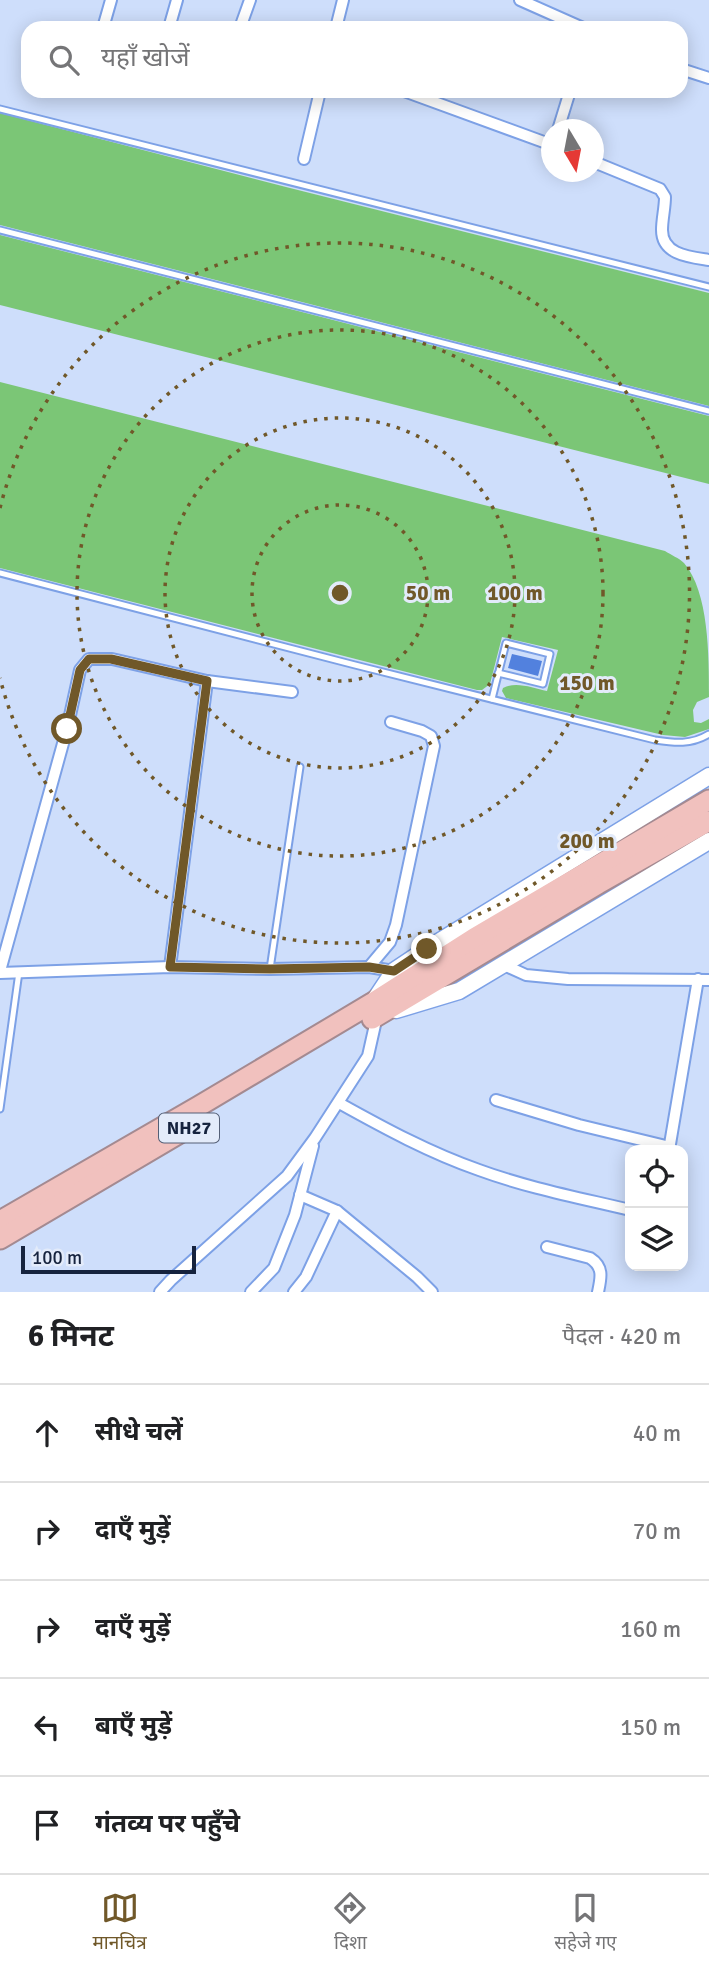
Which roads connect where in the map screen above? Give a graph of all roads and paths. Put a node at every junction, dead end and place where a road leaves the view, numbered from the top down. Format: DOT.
graph roads {
  1 [pos="111,0"];
  2 [pos="177,0"];
  3 [pos="250,0"];
  4 [pos="343,0"];
  5 [pos="520,0"];
  6 [pos="105,21"];
  7 [pos="171,21"];
  8 [pos="242,21"];
  9 [pos="338,21"];
  10 [pos="567,21"];
  11 [pos="688,71"];
  12 [pos="709,78"];
  13 [pos="318,98"];
  14 [pos="423,98"];
  15 [pos="568,98"];
  16 [pos="0,109"];
  17 [pos="561,119"];
  18 [pos="541,141"];
  19 [pos="304,159"];
  20 [pos="604,166"];
  21 [pos="0,230"];
  22 [pos="709,260"];
  23 [pos="709,287"];
  24 [pos="709,411"];
  25 [pos="0,573"];
  26 [pos="499,673"];
  27 [pos="207,681"];
  28 [pos="292,692"];
  29 [pos="492,699"];
  30 [pos="391,722"];
  31 [pos="709,734"];
  32 [pos="300,767"];
  33 [pos="709,776"];
  34 [pos="709,800"];
  35 [pos="709,821"];
  36 [pos="709,841"];
  37 [pos="504,965"];
  38 [pos="170,967"];
  39 [pos="369,967"];
  40 [pos="270,969"];
  41 [pos="394,971"];
  42 [pos="0,972"];
  43 [pos="19,972"];
  44 [pos="703,979"];
  45 [pos="375,1009"];
  46 [pos="496,1100"];
  47 [pos="339,1103"];
  48 [pos="0,1110"];
  49 [pos="315,1138"];
  50 [pos="655,1145"];
  51 [pos="671,1145"];
  52 [pos="300,1195"];
  53 [pos="625,1209"];
  54 [pos="337,1211"];
  55 [pos="0,1221"];
  56 [pos="0,1239"];
  57 [pos="547,1247"];
  58 [pos="160,1292"];
  59 [pos="251,1292"];
  60 [pos="294,1292"];
  61 [pos="432,1292"];
  62 [pos="598,1292"];
  1 -- 6 [label="street"];
  2 -- 7 [label="street"];
  3 -- 8 [label="street"];
  4 -- 9 [label="street"];
  5 -- 10 [label="street"];
  11 -- 12 [label="street"];
  13 -- 19 [label="street"];
  14 -- 18 [label="street"];
  15 -- 17 [label="street"];
  16 -- 23 [label="lane"];
  20 -- 22 [label="street"];
  21 -- 24 [label="lane"];
  25 -- 29 [label="lane"];
  26 -- 26 [label="lane"];
  26 -- 29 [label="lane"];
  27 -- 28 [label="street"];
  27 -- 38 [label="street"];
  27 -- 42 [label="street"];
  29 -- 31 [label="lane"];
  30 -- 39 [label="street"];
  32 -- 40 [label="lane"];
  33 -- 41 [label="street"];
  34 -- 45 [label="highway, NH27"];
  35 -- 45 [label="highway, NH27"];
  36 -- 37 [label="street"];
  37 -- 44 [label="street"];
  37 -- 45 [label="street"];
  38 -- 40 [label="street"];
  38 -- 43 [label="street"];
  39 -- 40 [label="street"];
  39 -- 41 [label="street"];
  41 -- 45 [label="street"];
  42 -- 43 [label="street"];
  43 -- 48 [label="lane"];
  44 -- 51 [label="street"];
  45 -- 47 [label="street"];
  45 -- 55 [label="highway, NH27"];
  45 -- 56 [label="highway, NH27"];
  46 -- 50 [label="street"];
  47 -- 49 [label="street"];
  47 -- 53 [label="street"];
  49 -- 52 [label="street"];
  49 -- 58 [label="street"];
  52 -- 54 [label="street"];
  52 -- 59 [label="street"];
  54 -- 60 [label="street"];
  54 -- 61 [label="street"];
  57 -- 62 [label="street"];
}
